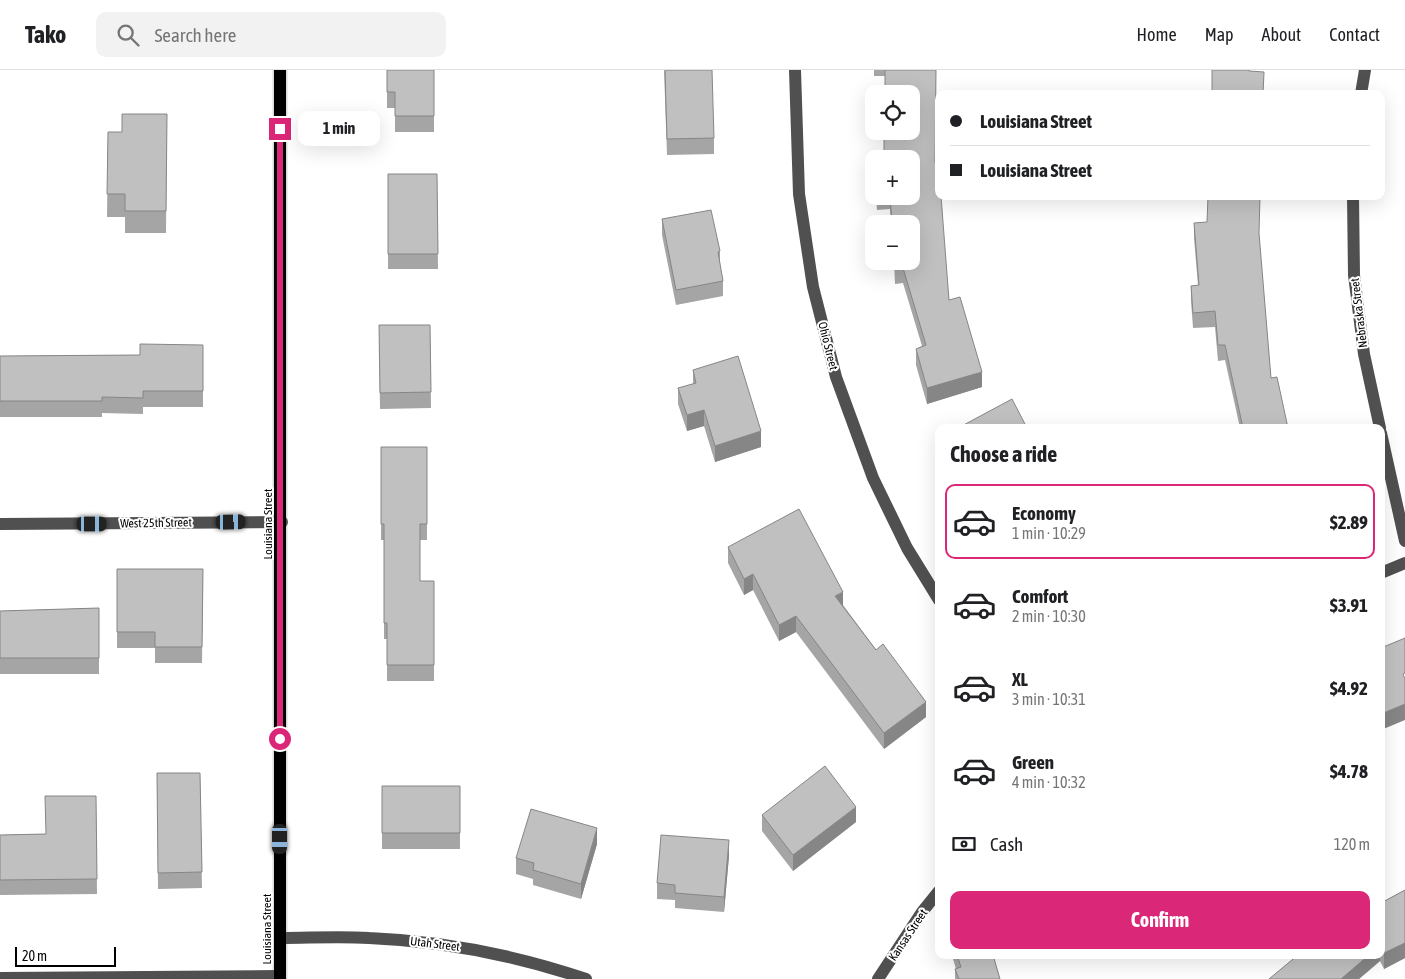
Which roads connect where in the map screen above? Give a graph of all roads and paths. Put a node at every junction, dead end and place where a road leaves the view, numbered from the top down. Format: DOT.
graph roads {
  1 [pos="280,70"];
  2 [pos="795,70"];
  3 [pos="1365,70"];
  4 [pos="1362,90"];
  5 [pos="1353,200"];
  6 [pos="1379,424"];
  7 [pos="1385,452"];
  8 [pos="282,522"];
  9 [pos="0,524"];
  10 [pos="1405,541"];
  11 [pos="1405,563"];
  12 [pos="1385,571"];
  13 [pos="935,594"];
  14 [pos="935,896"];
  15 [pos="280,938"];
  16 [pos="0,978"];
  17 [pos="280,978"];
  18 [pos="586,979"];
  19 [pos="878,979"];
  1 -- 8 [label="main road, Louisiana Street"];
  2 -- 13 [label="street, Ohio Street"];
  3 -- 4 [label="street"];
  5 -- 6 [label="street, Nebraska Street"];
  7 -- 10 [label="street"];
  8 -- 9 [label="street, West 25th Street"];
  8 -- 15 [label="main road, Louisiana Street"];
  11 -- 12 [label="street"];
  14 -- 19 [label="street, Kansas Street"];
  15 -- 17 [label="main road, Louisiana Street"];
  15 -- 18 [label="street, Utah Street"];
  16 -- 17 [label="street"];
}
